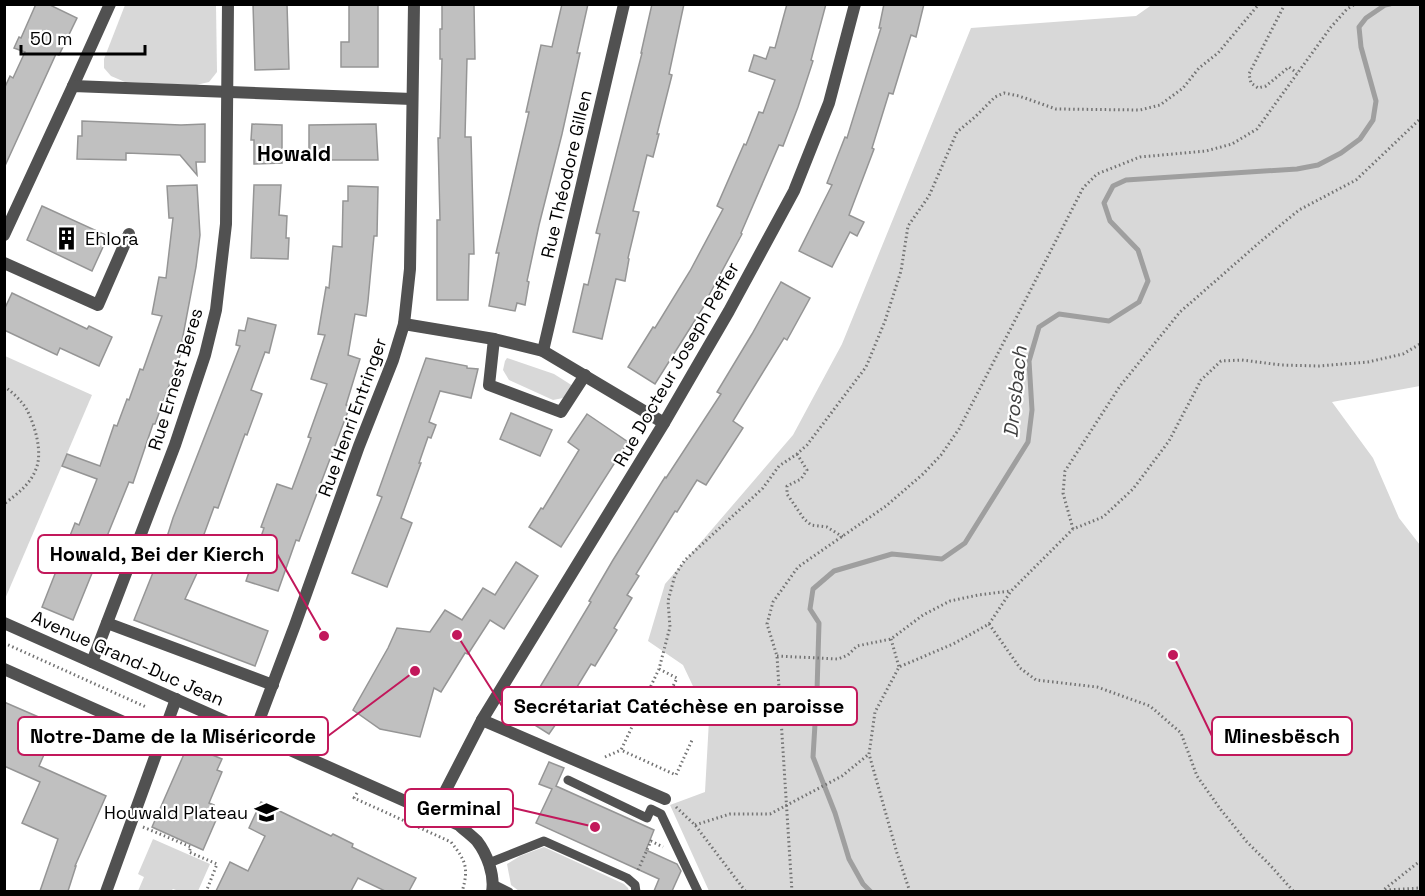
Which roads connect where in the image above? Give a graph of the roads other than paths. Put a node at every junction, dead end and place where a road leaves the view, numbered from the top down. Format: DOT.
graph roads {
  1 [pos="110,4"];
  2 [pos="228,4"];
  3 [pos="414,4"];
  4 [pos="624,4"];
  5 [pos="855,4"];
  6 [pos="72,86"];
  7 [pos="228,92"];
  8 [pos="412,99"];
  9 [pos="129,234"];
  10 [pos="4,235"];
  11 [pos="4,263"];
  12 [pos="404,324"];
  13 [pos="494,339"];
  14 [pos="543,351"];
  15 [pos="585,375"];
  16 [pos="664,423"];
  17 [pos="4,623"];
  18 [pos="107,623"];
  19 [pos="93,662"];
  20 [pos="4,669"];
  21 [pos="273,685"];
  22 [pos="176,699"];
  23 [pos="482,720"];
  24 [pos="254,734"];
  25 [pos="162,739"];
  26 [pos="568,780"];
  27 [pos="665,799"];
  28 [pos="434,813"];
  29 [pos="661,813"];
  30 [pos="489,863"];
  31 [pos="634,887"];
  32 [pos="493,888"];
  33 [pos="106,891"];
  34 [pos="509,891"];
  35 [pos="698,891"];
  1 -- 6 [label="street"];
  2 -- 7 [label="street, Rue Ernest Beres"];
  3 -- 8 [label="street, Rue Henri Entringer"];
  4 -- 14 [label="street, Rue Théodore Gillen"];
  5 -- 16 [label="street, Rue Docteur Joseph Peffer"];
  6 -- 7 [label="street"];
  6 -- 10 [label="street"];
  7 -- 8 [label="street"];
  7 -- 18 [label="street, Rue Ernest Beres"];
  8 -- 12 [label="street, Rue Henri Entringer"];
  9 -- 11 [label="street"];
  12 -- 13 [label="street"];
  12 -- 21 [label="street, Rue Henri Entringer"];
  13 -- 14 [label="street"];
  13 -- 15 [label="street"];
  14 -- 15 [label="street"];
  15 -- 16 [label="street"];
  16 -- 23 [label="street, Rue Docteur Joseph Peffer"];
  17 -- 19 [label="street, Avenue Grand-Duc Jean"];
  18 -- 19 [label="street, Rue Ernest Beres"];
  18 -- 21 [label="street, Avenue Grand-Duc Jean"];
  19 -- 22 [label="street, Avenue Grand-Duc Jean"];
  20 -- 25 [label="street"];
  21 -- 24 [label="street, Rue Henri Entringer"];
  22 -- 24 [label="street, Avenue Grand-Duc Jean"];
  22 -- 25 [label="street"];
  23 -- 27 [label="street"];
  23 -- 28 [label="street, Rue Docteur Joseph Peffer"];
  24 -- 28 [label="street, Avenue Grand-Duc Jean"];
  25 -- 33 [label="street"];
  26 -- 29 [label="lane"];
  27 -- 29 [label="lane"];
  28 -- 30 [label="street, Avenue Grand-Duc Jean"];
  29 -- 35 [label="lane"];
  30 -- 31 [label="lane"];
  30 -- 32 [label="street"];
  32 -- 34 [label="lane"];
}
